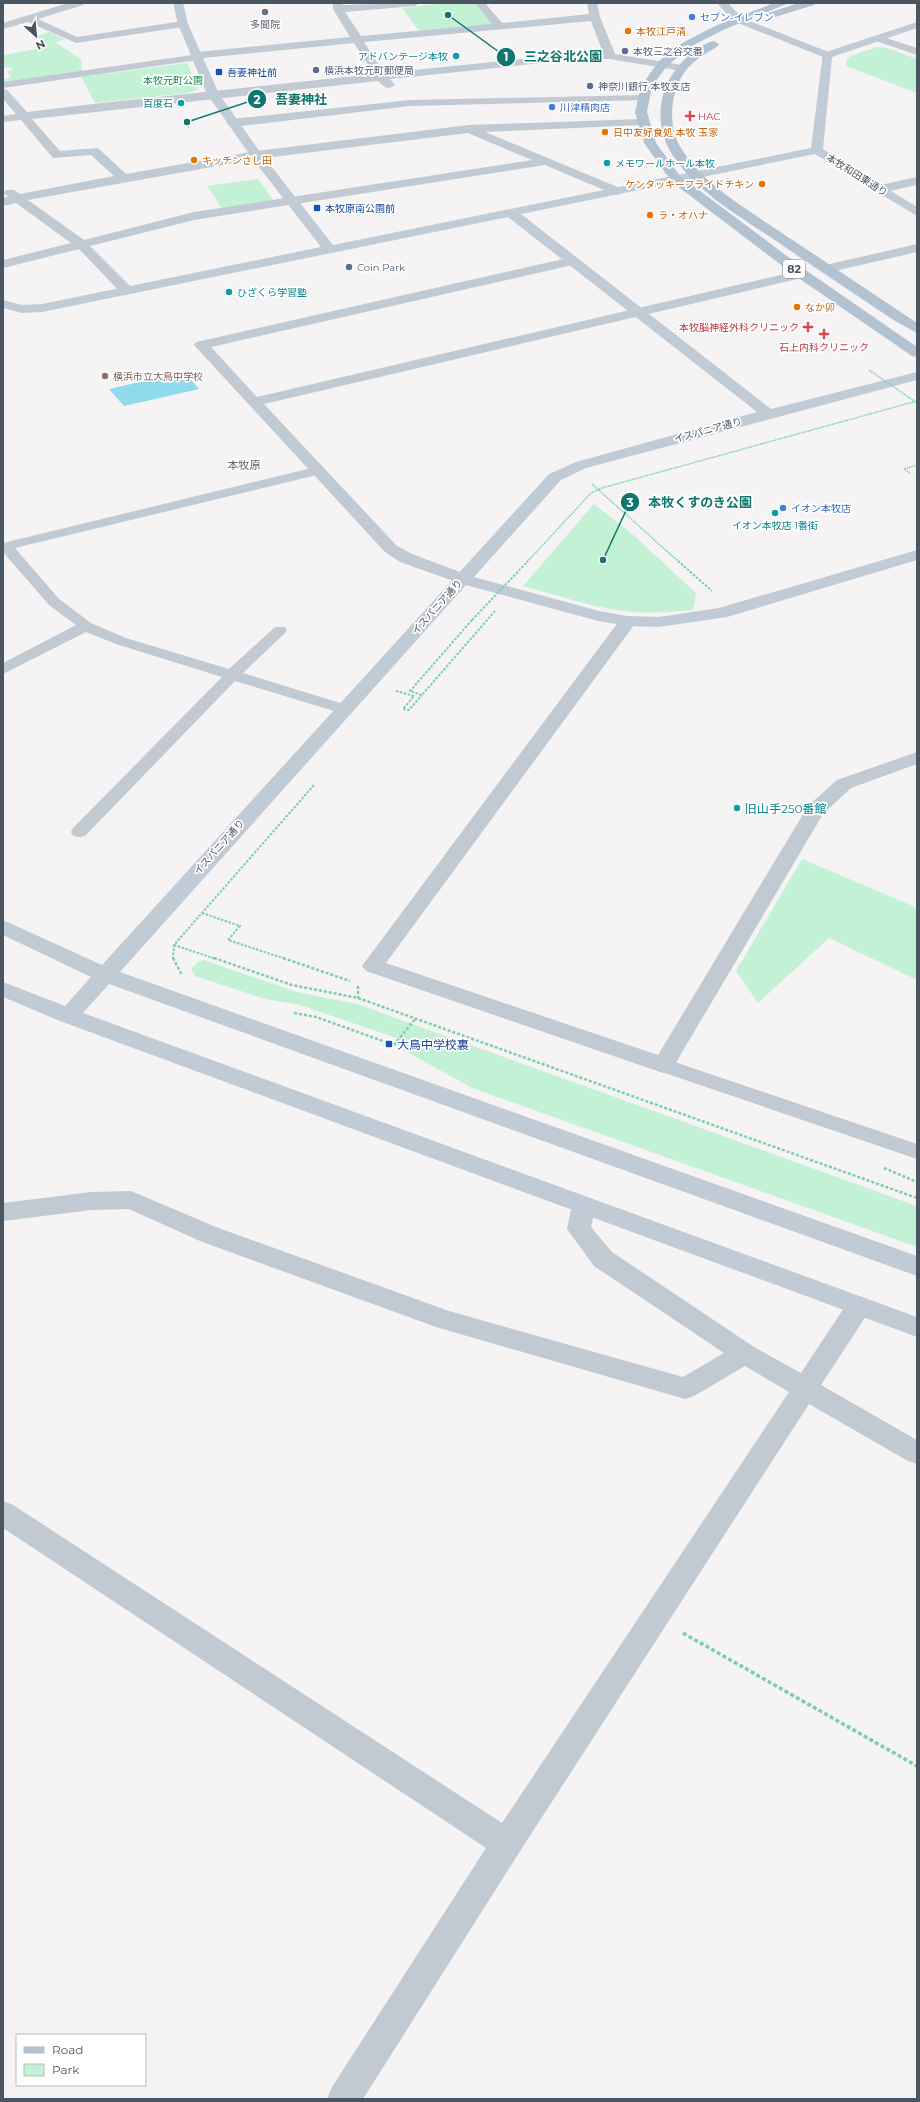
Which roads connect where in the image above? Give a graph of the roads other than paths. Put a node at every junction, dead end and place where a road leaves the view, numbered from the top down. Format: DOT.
graph roads {
  1 [pos="79,3"];
  2 [pos="178,3"];
  3 [pos="415,3"];
  4 [pos="480,3"];
  5 [pos="592,3"];
  6 [pos="722,3"];
  7 [pos="784,3"];
  8 [pos="810,3"];
  9 [pos="392,5"];
  10 [pos="338,6"];
  11 [pos="595,17"];
  12 [pos="30,18"];
  13 [pos="742,22"];
  14 [pos="183,24"];
  15 [pos="917,25"];
  16 [pos="3,26"];
  17 [pos="500,26"];
  18 [pos="413,34"];
  19 [pos="877,38"];
  20 [pos="358,39"];
  21 [pos="917,52"];
  22 [pos="827,55"];
  23 [pos="198,56"];
  24 [pos="610,56"];
  25 [pos="659,66"];
  26 [pos="682,68"];
  27 [pos="381,77"];
  28 [pos="3,85"];
  29 [pos="3,92"];
  30 [pos="213,94"];
  31 [pos="643,98"];
  32 [pos="410,103"];
  33 [pos="22,115"];
  34 [pos="436,115"];
  35 [pos="3,119"];
  36 [pos="449,120"];
  37 [pos="232,122"];
  38 [pos="641,122"];
  39 [pos="469,129"];
  40 [pos="817,150"];
  41 [pos="256,155"];
  42 [pos="544,162"];
  43 [pos="694,175"];
  44 [pos="123,178"];
  45 [pos="676,179"];
  46 [pos="917,181"];
  47 [pos="3,188"];
  48 [pos="880,189"];
  49 [pos="616,192"];
  50 [pos="18,199"];
  51 [pos="3,202"];
  52 [pos="292,202"];
  53 [pos="917,212"];
  54 [pos="511,213"];
  55 [pos="81,244"];
  56 [pos="917,248"];
  57 [pos="330,250"];
  58 [pos="572,262"];
  59 [pos="3,264"];
  60 [pos="826,269"];
  61 [pos="802,274"];
  62 [pos="127,290"];
  63 [pos="3,304"];
  64 [pos="637,311"];
  65 [pos="917,329"];
  66 [pos="917,353"];
  67 [pos="917,376"];
  68 [pos="254,402"];
  69 [pos="768,414"];
  70 [pos="316,471"];
  71 [pos="4,547"];
  72 [pos="917,555"];
  73 [pos="462,579"];
  74 [pos="628,621"];
  75 [pos="86,626"];
  76 [pos="280,630"];
  77 [pos="3,669"];
  78 [pos="232,675"];
  79 [pos="344,709"];
  80 [pos="917,758"];
  81 [pos="79,832"];
  82 [pos="3,928"];
  83 [pos="104,974"];
  84 [pos="3,989"];
  85 [pos="68,1016"];
  86 [pos="663,1064"];
  87 [pos="917,1152"];
  88 [pos="584,1205"];
  89 [pos="3,1212"];
  90 [pos="917,1266"];
  91 [pos="859,1306"];
  92 [pos="917,1327"];
  93 [pos="745,1354"];
  94 [pos="804,1388"];
  95 [pos="917,1453"];
  96 [pos="3,1513"];
  97 [pos="506,1844"];
  98 [pos="344,2099"];
  1 -- 12 [label="street"];
  2 -- 14 [label="street"];
  3 -- 9 [label="street"];
  4 -- 17 [label="street"];
  5 -- 11 [label="street"];
  6 -- 13 [label="street"];
  7 -- 13 [label="main road, 82"];
  8 -- 13 [label="main road, 82"];
  9 -- 10 [label="street"];
  9 -- 18 [label="street"];
  10 -- 20 [label="street"];
  11 -- 17 [label="street"];
  11 -- 24 [label="street"];
  12 -- 14 [label="street"];
  12 -- 16 [label="street"];
  13 -- 22 [label="street"];
  13 -- 25 [label="main road, 82"];
  13 -- 26 [label="main road, 82"];
  14 -- 23 [label="street"];
  15 -- 19 [label="street"];
  17 -- 18 [label="street"];
  18 -- 20 [label="street"];
  19 -- 21 [label="street"];
  19 -- 22 [label="street"];
  20 -- 23 [label="street"];
  20 -- 27 [label="street"];
  22 -- 40 [label="street, 本牧和田東通り"];
  23 -- 28 [label="street"];
  23 -- 30 [label="street"];
  24 -- 25 [label="street"];
  24 -- 27 [label="street"];
  25 -- 26 [label="street"];
  25 -- 31 [label="main road, 82"];
  26 -- 43 [label="main road, 82"];
  27 -- 30 [label="street"];
  27 -- 32 [label="street"];
  29 -- 33 [label="street"];
  30 -- 33 [label="street"];
  30 -- 37 [label="street"];
  31 -- 32 [label="street"];
  31 -- 38 [label="main road, 82"];
  32 -- 34 [label="street"];
  32 -- 37 [label="street"];
  33 -- 35 [label="street"];
  33 -- 44 [label="street"];
  36 -- 39 [label="street"];
  37 -- 41 [label="street"];
  38 -- 39 [label="street"];
  38 -- 45 [label="main road, 82"];
  39 -- 41 [label="street"];
  39 -- 42 [label="street"];
  40 -- 43 [label="street"];
  40 -- 48 [label="street, 本牧和田東通り"];
  41 -- 44 [label="street"];
  41 -- 52 [label="street"];
  42 -- 49 [label="street"];
  42 -- 52 [label="street"];
  43 -- 45 [label="street"];
  43 -- 60 [label="main road, 82"];
  44 -- 50 [label="street"];
  45 -- 49 [label="street"];
  45 -- 61 [label="main road, 82"];
  46 -- 48 [label="street"];
  47 -- 50 [label="street"];
  48 -- 53 [label="street, 本牧和田東通り"];
  49 -- 54 [label="street"];
  50 -- 51 [label="street"];
  50 -- 55 [label="street"];
  52 -- 55 [label="street"];
  52 -- 57 [label="street"];
  54 -- 57 [label="street"];
  54 -- 58 [label="street"];
  55 -- 59 [label="street"];
  55 -- 62 [label="street"];
  56 -- 60 [label="street"];
  57 -- 62 [label="street"];
  58 -- 64 [label="street"];
  58 -- 68 [label="street"];
  60 -- 65 [label="main road, 82"];
  61 -- 64 [label="street"];
  61 -- 66 [label="main road, 82"];
  62 -- 63 [label="street"];
  64 -- 68 [label="street"];
  64 -- 69 [label="street"];
  67 -- 69 [label="street, イスパニア通り"];
  68 -- 70 [label="street"];
  69 -- 73 [label="street, イスパニア通り"];
  70 -- 71 [label="lane"];
  70 -- 73 [label="street"];
  71 -- 75 [label="lane"];
  72 -- 74 [label="street"];
  73 -- 74 [label="street"];
  73 -- 79 [label="street, イスパニア通り"];
  74 -- 86 [label="street"];
  75 -- 77 [label="lane"];
  75 -- 78 [label="lane"];
  76 -- 78 [label="lane"];
  78 -- 79 [label="lane"];
  78 -- 81 [label="lane"];
  79 -- 83 [label="street, イスパニア通り"];
  80 -- 86 [label="street"];
  82 -- 83 [label="street"];
  83 -- 85 [label="street, イスパニア通り"];
  83 -- 90 [label="street"];
  84 -- 85 [label="street"];
  85 -- 88 [label="street"];
  86 -- 87 [label="lane"];
  88 -- 91 [label="street"];
  88 -- 93 [label="street"];
  89 -- 93 [label="street"];
  91 -- 92 [label="street"];
  91 -- 94 [label="street"];
  93 -- 94 [label="street"];
  94 -- 95 [label="street"];
  94 -- 97 [label="street"];
  96 -- 97 [label="street"];
  97 -- 98 [label="street"];
}
